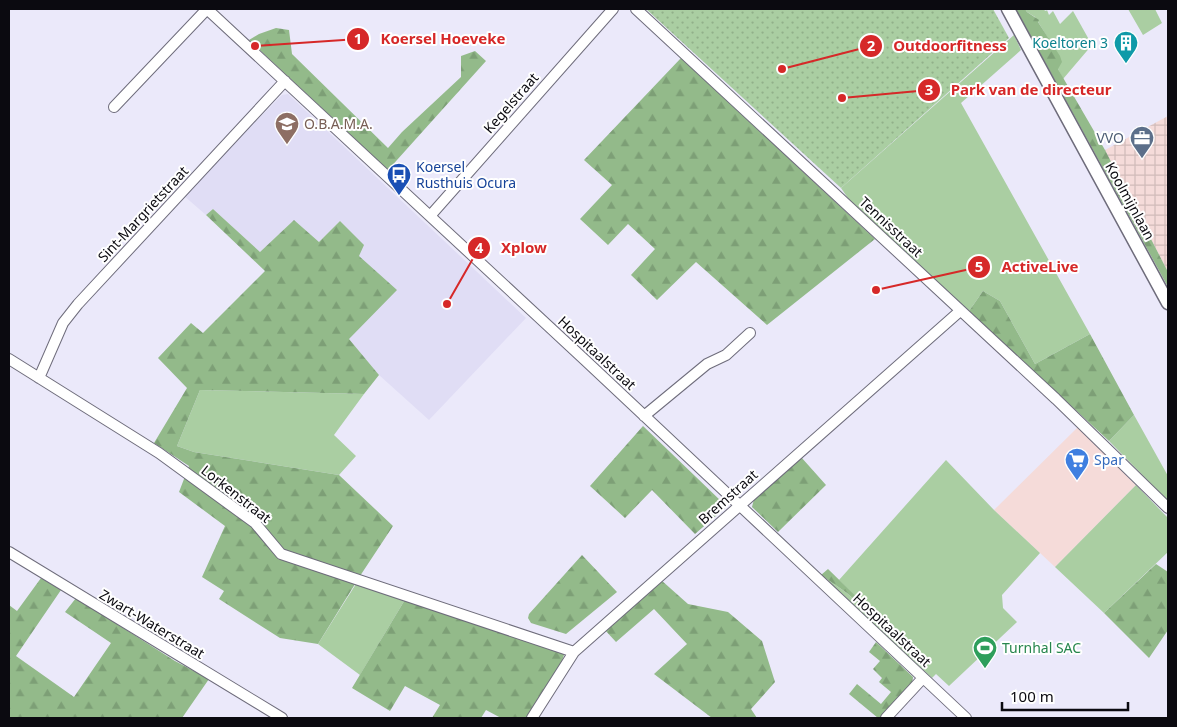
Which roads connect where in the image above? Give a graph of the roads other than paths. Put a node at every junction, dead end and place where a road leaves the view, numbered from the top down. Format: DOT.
graph roads {
  1 [pos="207,9"];
  2 [pos="613,9"];
  3 [pos="636,9"];
  4 [pos="1008,9"];
  5 [pos="285,81"];
  6 [pos="114,108"];
  7 [pos="430,216"];
  8 [pos="1168,303"];
  9 [pos="960,311"];
  10 [pos="750,334"];
  11 [pos="9,359"];
  12 [pos="39,378"];
  13 [pos="644,416"];
  14 [pos="740,505"];
  15 [pos="1168,508"];
  16 [pos="9,552"];
  17 [pos="574,652"];
  18 [pos="923,678"];
  19 [pos="282,718"];
  20 [pos="532,718"];
  21 [pos="886,718"];
  22 [pos="966,718"];
  1 -- 5 [label="street, Hospitaalstraat"];
  1 -- 6 [label="street, Hospitaalstraat"];
  2 -- 7 [label="street, Kegelstraat"];
  3 -- 9 [label="street, Tennisstraat"];
  4 -- 8 [label="main road, Koolmijnlaan"];
  5 -- 7 [label="street, Hospitaalstraat"];
  5 -- 12 [label="street, Sint-Margrietstraat"];
  7 -- 13 [label="street, Hospitaalstraat"];
  9 -- 14 [label="street, Bremstraat"];
  9 -- 15 [label="street, Tennisstraat"];
  10 -- 13 [label="street"];
  11 -- 12 [label="street, Lorkenstraat"];
  12 -- 17 [label="street, Lorkenstraat"];
  13 -- 14 [label="street, Hospitaalstraat"];
  14 -- 17 [label="street, Bremstraat"];
  14 -- 18 [label="street, Hospitaalstraat"];
  16 -- 19 [label="street, Zwart-Waterstraat"];
  17 -- 20 [label="street, Bremstraat"];
  18 -- 21 [label="street"];
  18 -- 22 [label="street, Hospitaalstraat"];
}
